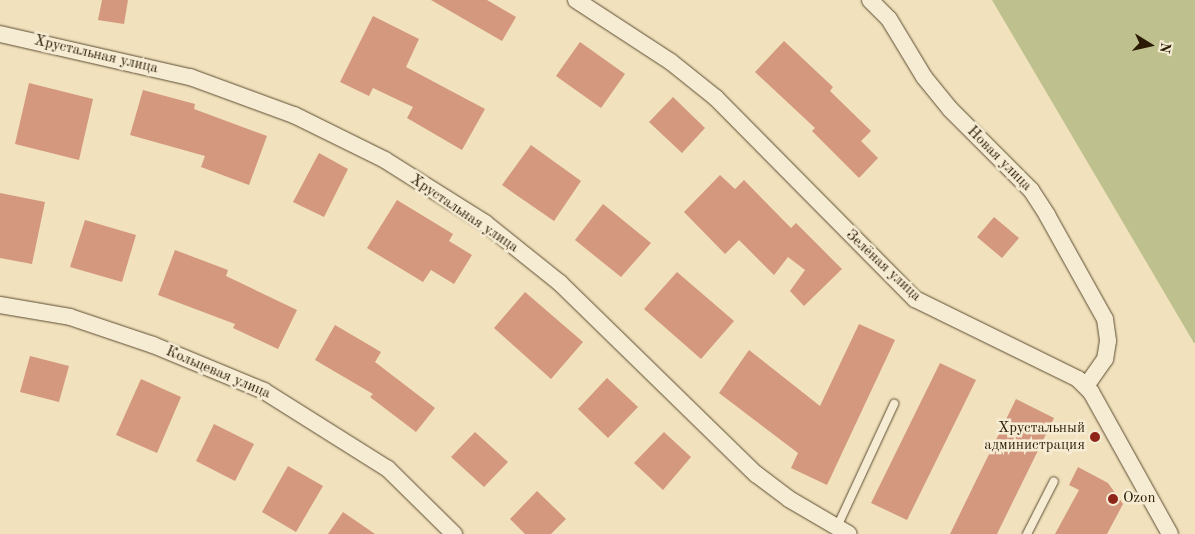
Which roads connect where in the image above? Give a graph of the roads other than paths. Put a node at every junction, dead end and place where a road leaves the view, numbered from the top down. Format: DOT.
graph roads {
  1 [pos="576,0"];
  2 [pos="870,0"];
  3 [pos="0,34"];
  4 [pos="0,305"];
  5 [pos="1086,386"];
  6 [pos="894,404"];
  7 [pos="1054,481"];
  8 [pos="840,532"];
  9 [pos="454,534"];
  10 [pos="1028,534"];
  11 [pos="1170,534"];
  1 -- 5 [label="street, Зелёная улица"];
  2 -- 5 [label="street, Новая улица"];
  3 -- 8 [label="street, Хрустальная улица"];
  4 -- 9 [label="street, Кольцевая улица"];
  5 -- 11 [label="street, Зелёная улица"];
  6 -- 8 [label="lane"];
  7 -- 10 [label="lane"];
}
